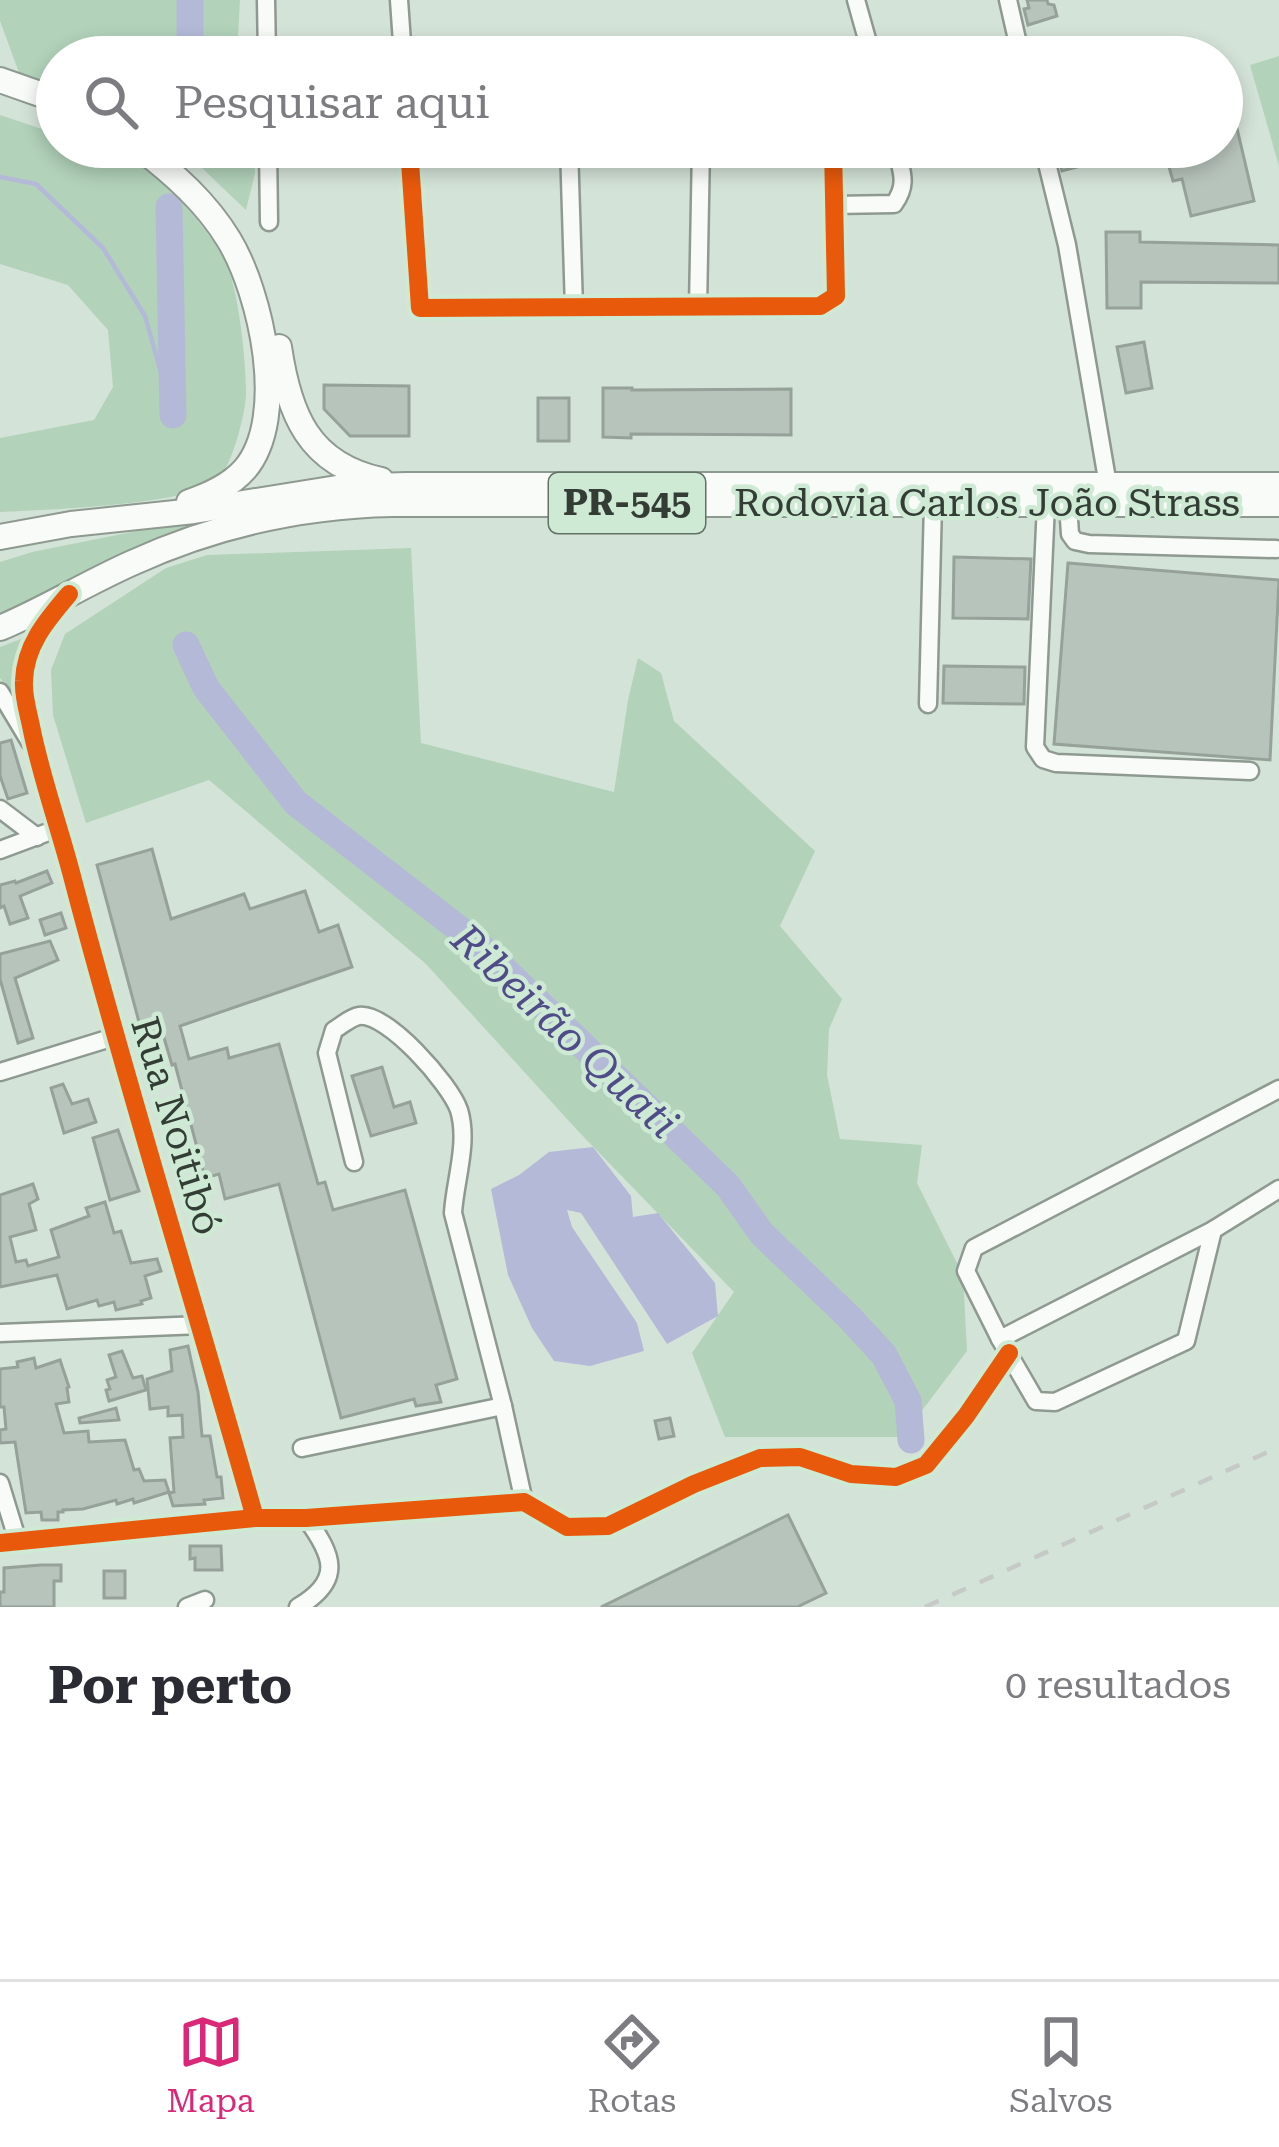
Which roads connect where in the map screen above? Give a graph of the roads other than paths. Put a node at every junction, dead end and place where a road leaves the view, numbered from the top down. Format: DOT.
graph roads {
  1 [pos="266,0"];
  2 [pos="399,0"];
  3 [pos="856,0"];
  4 [pos="1008,0"];
  5 [pos="266,36"];
  6 [pos="402,36"];
  7 [pos="866,36"];
  8 [pos="1016,36"];
  9 [pos="0,80"];
  10 [pos="0,93"];
  11 [pos="36,93"];
  12 [pos="36,105"];
  13 [pos="165,168"];
  14 [pos="189,168"];
  15 [pos="268,168"];
  16 [pos="410,168"];
  17 [pos="570,168"];
  18 [pos="700,168"];
  19 [pos="832,168"];
  20 [pos="901,168"];
  21 [pos="1048,168"];
  22 [pos="833,205"];
  23 [pos="269,222"];
  24 [pos="574,308"];
  25 [pos="698,308"];
  26 [pos="406,484"];
  27 [pos="1108,484"];
  28 [pos="1279,485"];
  29 [pos="933,503"];
  30 [pos="1057,503"];
  31 [pos="1279,504"];
  32 [pos="143,517"];
  33 [pos="0,537"];
  34 [pos="1276,549"];
  35 [pos="70,594"];
  36 [pos="0,628"];
  37 [pos="0,692"];
  38 [pos="928,704"];
  39 [pos="37,753"];
  40 [pos="1250,771"];
  41 [pos="0,809"];
  42 [pos="59,828"];
  43 [pos="37,837"];
  44 [pos="0,850"];
  45 [pos="114,1037"];
  46 [pos="0,1072"];
  47 [pos="1279,1089"];
  48 [pos="354,1162"];
  49 [pos="1279,1189"];
  50 [pos="1213,1229"];
  51 [pos="201,1324"];
  52 [pos="0,1333"];
  53 [pos="1005,1346"];
  54 [pos="502,1406"];
  55 [pos="302,1448"];
  56 [pos="0,1483"];
  57 [pos="524,1502"];
  58 [pos="255,1518"];
  59 [pos="306,1518"];
  60 [pos="9,1542"];
  61 [pos="206,1600"];
  62 [pos="187,1607"];
  63 [pos="298,1607"];
  1 -- 5 [label="street"];
  2 -- 6 [label="street"];
  3 -- 7 [label="street"];
  4 -- 8 [label="street"];
  9 -- 11 [label="highway"];
  10 -- 12 [label="highway"];
  13 -- 32 [label="highway"];
  14 -- 26 [label="highway"];
  15 -- 23 [label="street"];
  16 -- 24 [label="street"];
  17 -- 24 [label="street"];
  18 -- 25 [label="street"];
  19 -- 22 [label="street"];
  20 -- 22 [label="street"];
  21 -- 27 [label="street"];
  22 -- 25 [label="street"];
  24 -- 25 [label="street"];
  26 -- 27 [label="highway, Rodovia Carlos João Strass / PR-545"];
  26 -- 32 [label="highway, Rodovia Carlos João Strass / PR-545"];
  27 -- 28 [label="highway, Rodovia Carlos João Strass / PR-545"];
  29 -- 30 [label="highway, Rodovia Carlos João Strass / PR-545"];
  29 -- 35 [label="highway, Rodovia Carlos João Strass / PR-545"];
  29 -- 38 [label="street"];
  30 -- 31 [label="highway, Rodovia Carlos João Strass / PR-545"];
  30 -- 34 [label="street"];
  30 -- 40 [label="street"];
  32 -- 33 [label="highway, Rodovia Carlos João Strass / PR-545"];
  35 -- 36 [label="highway, Rodovia Carlos João Strass / PR-545"];
  35 -- 39 [label="street, Rua Noitibó"];
  37 -- 39 [label="street, Rua Noitibó"];
  39 -- 42 [label="street, Rua Noitibó"];
  41 -- 43 [label="street"];
  42 -- 43 [label="street"];
  42 -- 45 [label="street, Rua Noitibó"];
  43 -- 44 [label="street"];
  45 -- 46 [label="street"];
  45 -- 51 [label="street, Rua Noitibó"];
  47 -- 53 [label="street"];
  48 -- 54 [label="street"];
  49 -- 50 [label="street"];
  50 -- 53 [label="street"];
  50 -- 53 [label="street"];
  51 -- 52 [label="street"];
  51 -- 58 [label="street, Rua Noitibó"];
  53 -- 57 [label="street"];
  54 -- 55 [label="street"];
  54 -- 57 [label="street"];
  56 -- 60 [label="street"];
  57 -- 59 [label="street"];
  58 -- 59 [label="street"];
  58 -- 60 [label="street"];
  59 -- 63 [label="street"];
  61 -- 62 [label="street"];
}
